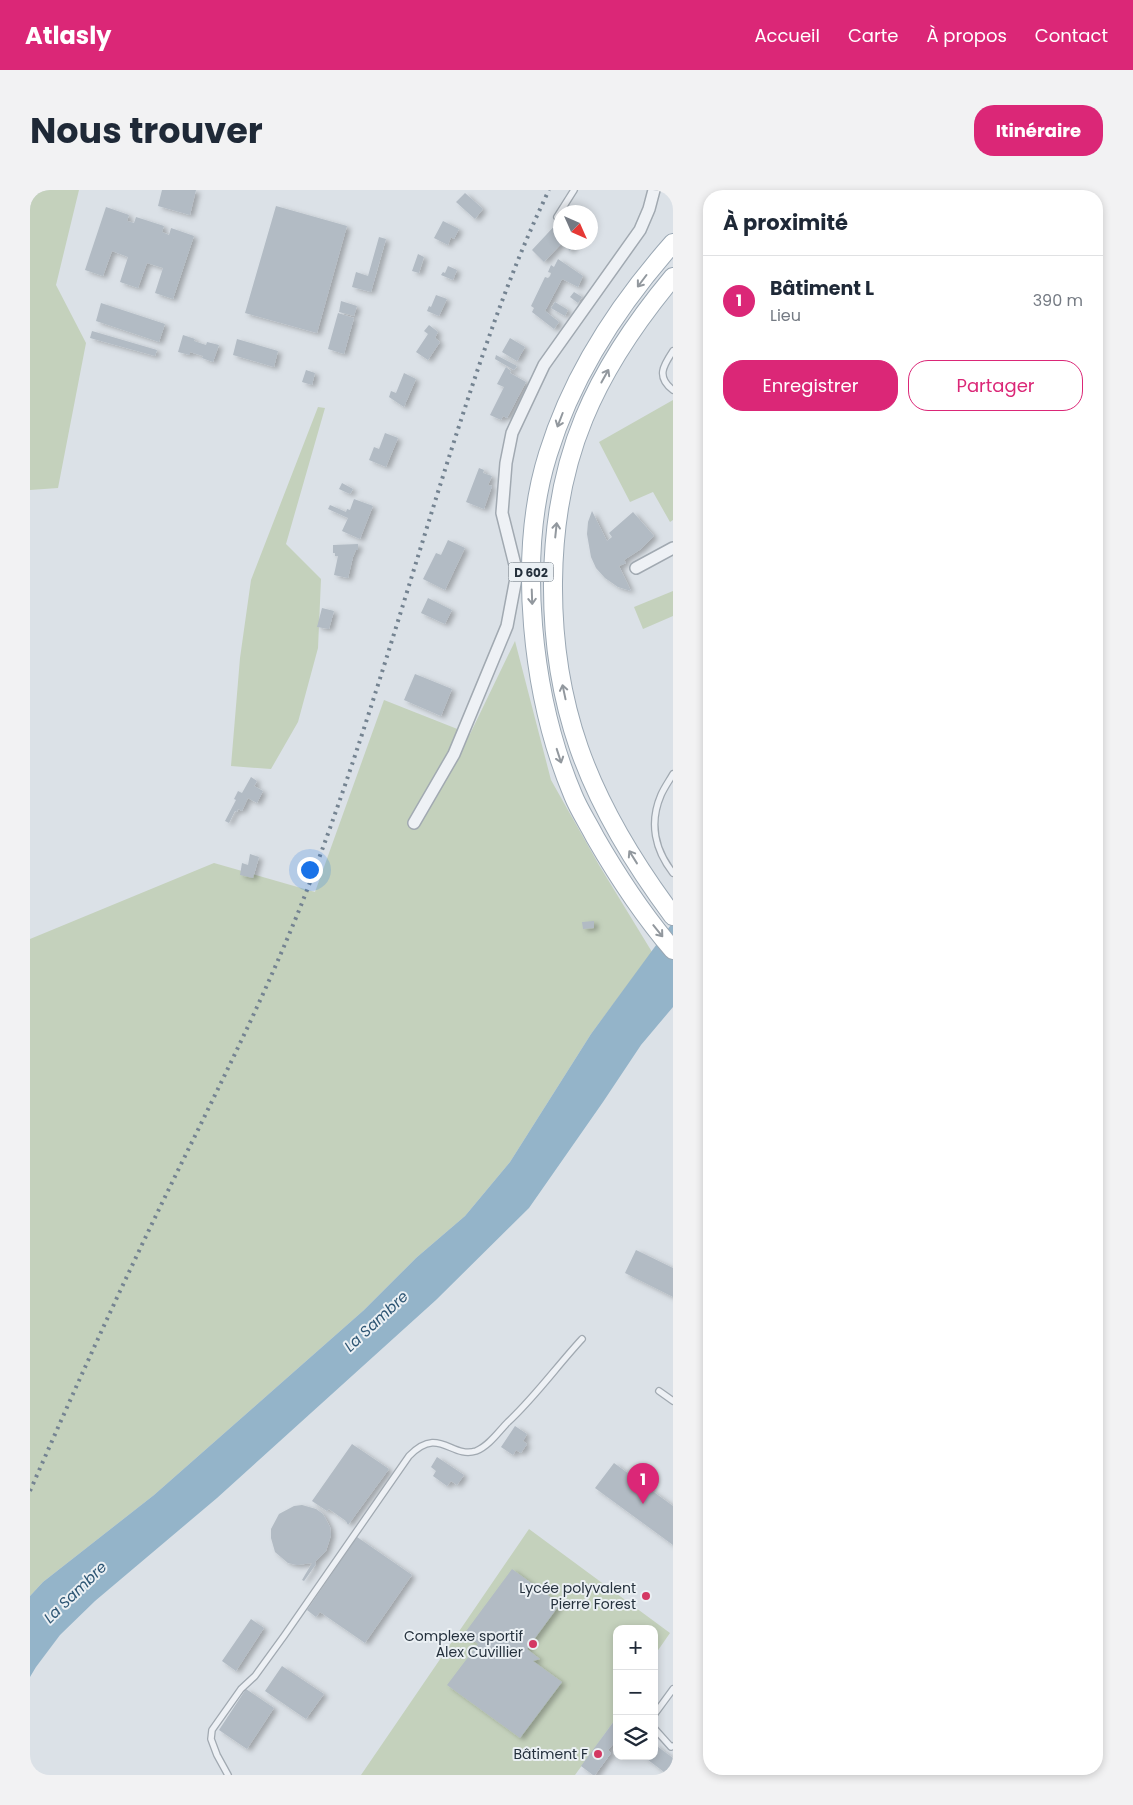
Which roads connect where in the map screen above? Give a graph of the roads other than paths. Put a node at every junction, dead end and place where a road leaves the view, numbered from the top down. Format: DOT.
graph roads {
  1 [pos="574,190"];
  2 [pos="654,190"];
  3 [pos="565,205"];
  4 [pos="673,243"];
  5 [pos="673,277"];
  6 [pos="673,351"];
  7 [pos="673,390"];
  8 [pos="673,548"];
  9 [pos="636,568"];
  10 [pos="673,774"];
  11 [pos="414,823"];
  12 [pos="673,874"];
  13 [pos="673,916"];
  14 [pos="673,950"];
  15 [pos="582,1339"];
  16 [pos="659,1391"];
  17 [pos="673,1401"];
  18 [pos="673,1689"];
  19 [pos="658,1709"];
  20 [pos="658,1732"];
  21 [pos="673,1746"];
  22 [pos="228,1775"];
  1 -- 3 [label="lane"];
  2 -- 11 [label="street"];
  4 -- 14 [label="main road, D 602, one-way"];
  13 -- 5 [label="main road, D 602, one-way"];
  6 -- 7 [label="lane"];
  8 -- 9 [label="street"];
  10 -- 12 [label="lane"];
  15 -- 22 [label="lane"];
  16 -- 17 [label="lane"];
  18 -- 19 [label="lane"];
  20 -- 21 [label="lane"];
}
